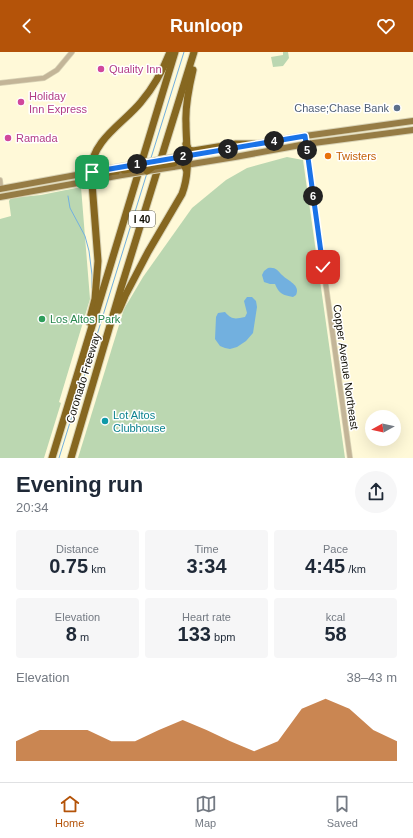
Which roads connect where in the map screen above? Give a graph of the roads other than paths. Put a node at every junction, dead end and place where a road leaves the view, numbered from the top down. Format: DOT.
graph roads {
  1 [pos="72,52"];
  2 [pos="170,52"];
  3 [pos="175,52"];
  4 [pos="194,52"];
  5 [pos="197,52"];
  6 [pos="0,79"];
  7 [pos="8,82"];
  8 [pos="0,83"];
  9 [pos="0,87"];
  10 [pos="413,121"];
  11 [pos="413,130"];
  12 [pos="305,136"];
  13 [pos="255,144"];
  14 [pos="306,144"];
  15 [pos="154,161"];
  16 [pos="184,161"];
  17 [pos="124,170"];
  18 [pos="147,171"];
  19 [pos="94,176"];
  20 [pos="0,180"];
  21 [pos="40,181"];
  22 [pos="0,189"];
  23 [pos="2,197"];
  24 [pos="76,376"];
  25 [pos="93,386"];
  26 [pos="52,458"];
  27 [pos="71,458"];
  28 [pos="350,458"];
  1 -- 7 [label="street"];
  2 -- 19 [label="highway"];
  3 -- 24 [label="highway, Coronado Freeway / I 40"];
  4 -- 25 [label="highway, Coronado Freeway / I 40"];
  5 -- 16 [label="highway"];
  6 -- 7 [label="street"];
  7 -- 8 [label="street"];
  7 -- 9 [label="street"];
  10 -- 12 [label="main road"];
  11 -- 14 [label="main road"];
  12 -- 13 [label="main road"];
  12 -- 14 [label="street, Copper Avenue Northeast"];
  13 -- 16 [label="main road"];
  13 -- 16 [label="highway"];
  14 -- 16 [label="main road"];
  14 -- 28 [label="street, Copper Avenue Northeast"];
  15 -- 16 [label="main road, bridge"];
  15 -- 17 [label="highway, bridge"];
  16 -- 18 [label="highway, bridge"];
  16 -- 25 [label="highway"];
  17 -- 18 [label="main road, bridge"];
  17 -- 19 [label="highway"];
  19 -- 21 [label="main road"];
  19 -- 23 [label="main road"];
  19 -- 24 [label="highway"];
  20 -- 22 [label="street"];
  21 -- 22 [label="main road"];
  21 -- 23 [label="main road"];
  24 -- 26 [label="highway, Coronado Freeway / I 40"];
  25 -- 27 [label="highway, Coronado Freeway / I 40"];
}
